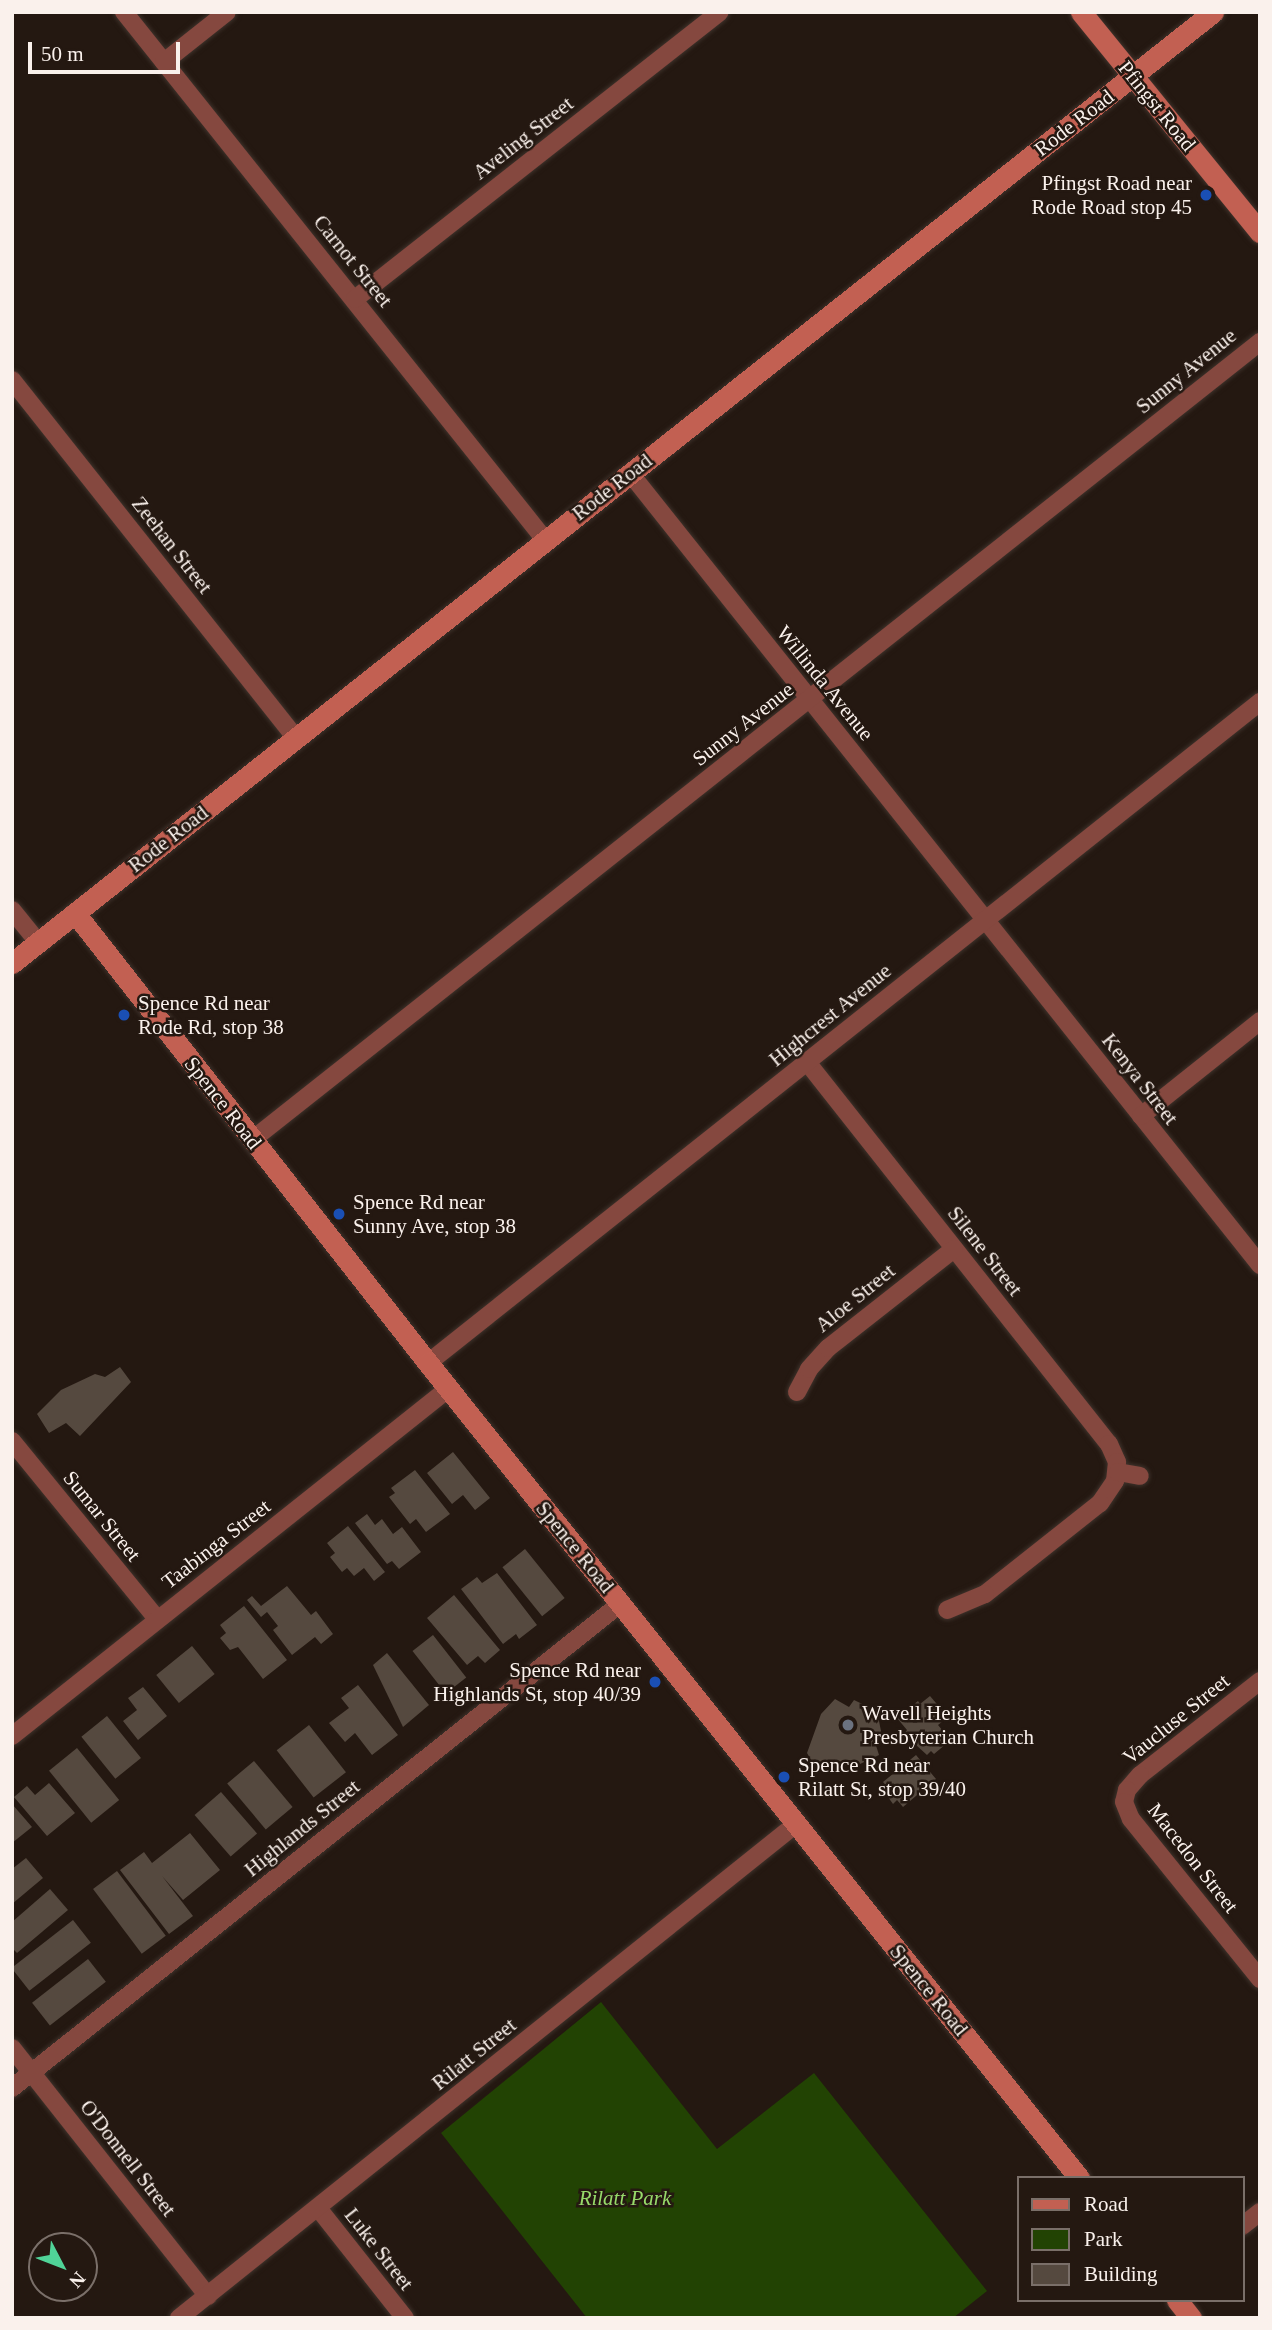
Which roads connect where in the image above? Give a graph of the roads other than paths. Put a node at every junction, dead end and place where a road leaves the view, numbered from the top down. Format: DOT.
graph roads {
  1 [pos="124,12"];
  2 [pos="227,12"];
  3 [pos="720,12"];
  4 [pos="1082,12"];
  5 [pos="1213,12"];
  6 [pos="164,62"];
  7 [pos="1133,76"];
  8 [pos="1260,232"];
  9 [pos="355,299"];
  10 [pos="1260,342"];
  11 [pos="12,380"];
  12 [pos="630,473"];
  13 [pos="545,540"];
  14 [pos="810,700"];
  15 [pos="1260,702"];
  16 [pos="296,738"];
  17 [pos="12,909"];
  18 [pos="75,913"];
  19 [pos="985,920"];
  20 [pos="38,942"];
  21 [pos="12,963"];
  22 [pos="1260,1021"];
  23 [pos="807,1062"];
  24 [pos="1141,1116"];
  25 [pos="252,1140"];
  26 [pos="954,1249"];
  27 [pos="1260,1265"];
  28 [pos="428,1363"];
  29 [pos="448,1389"];
  30 [pos="797,1392"];
  31 [pos="12,1441"];
  32 [pos="1118,1472"];
  33 [pos="1140,1476"];
  34 [pos="621,1604"];
  35 [pos="947,1610"];
  36 [pos="158,1619"];
  37 [pos="1260,1681"];
  38 [pos="12,1736"];
  39 [pos="1124,1796"];
  40 [pos="796,1824"];
  41 [pos="1260,1979"];
  42 [pos="12,2048"];
  43 [pos="32,2073"];
  44 [pos="12,2088"];
  45 [pos="1077,2176"];
  46 [pos="318,2208"];
  47 [pos="1260,2212"];
  48 [pos="1244,2224"];
  49 [pos="208,2296"];
  50 [pos="1179,2302"];
  51 [pos="179,2318"];
  52 [pos="405,2318"];
  53 [pos="1191,2318"];
  1 -- 6 [label="street, Carnot Street"];
  2 -- 6 [label="street"];
  3 -- 9 [label="street, Aveling Street"];
  4 -- 7 [label="street, Pfingst Road"];
  5 -- 7 [label="street, Rode Road"];
  6 -- 9 [label="street, Carnot Street"];
  7 -- 8 [label="street, Pfingst Road"];
  7 -- 12 [label="street, Rode Road"];
  9 -- 13 [label="street, Carnot Street"];
  10 -- 14 [label="street, Sunny Avenue"];
  11 -- 16 [label="street, Zeehan Street"];
  12 -- 13 [label="street, Rode Road"];
  12 -- 14 [label="street, Willinda Avenue"];
  13 -- 16 [label="street, Rode Road"];
  14 -- 19 [label="street, Willinda Avenue"];
  14 -- 25 [label="street, Sunny Avenue"];
  15 -- 19 [label="street, Highcrest Avenue"];
  16 -- 18 [label="street, Rode Road"];
  17 -- 20 [label="street"];
  18 -- 20 [label="street, Rode Road"];
  18 -- 25 [label="street, Spence Road"];
  19 -- 23 [label="street, Highcrest Avenue"];
  19 -- 24 [label="street, Kenya Street"];
  20 -- 21 [label="street, Rode Road"];
  22 -- 24 [label="street"];
  23 -- 26 [label="street, Silene Street"];
  23 -- 28 [label="street, Highcrest Avenue"];
  24 -- 27 [label="street, Kenya Street"];
  25 -- 28 [label="street, Spence Road"];
  26 -- 30 [label="street, Aloe Street"];
  26 -- 32 [label="street, Silene Street"];
  28 -- 29 [label="street, Spence Road"];
  29 -- 34 [label="street, Spence Road"];
  29 -- 36 [label="street, Taabinga Street"];
  31 -- 36 [label="street, Sumar Street"];
  32 -- 33 [label="street"];
  32 -- 35 [label="street"];
  34 -- 40 [label="street, Spence Road"];
  34 -- 43 [label="street, Highlands Street"];
  36 -- 38 [label="street, Taabinga Street"];
  37 -- 39 [label="street, Vaucluse Street"];
  39 -- 41 [label="street, Macedon Street"];
  40 -- 45 [label="street, Spence Road"];
  40 -- 46 [label="street, Rilatt Street"];
  42 -- 43 [label="street, O'Donnell Street"];
  43 -- 44 [label="street, Highlands Street"];
  43 -- 49 [label="street, O'Donnell Street"];
  46 -- 49 [label="street, Rilatt Street"];
  46 -- 52 [label="street, Luke Street"];
  47 -- 48 [label="street"];
  49 -- 51 [label="street, Rilatt Street"];
  50 -- 53 [label="street"];
}
